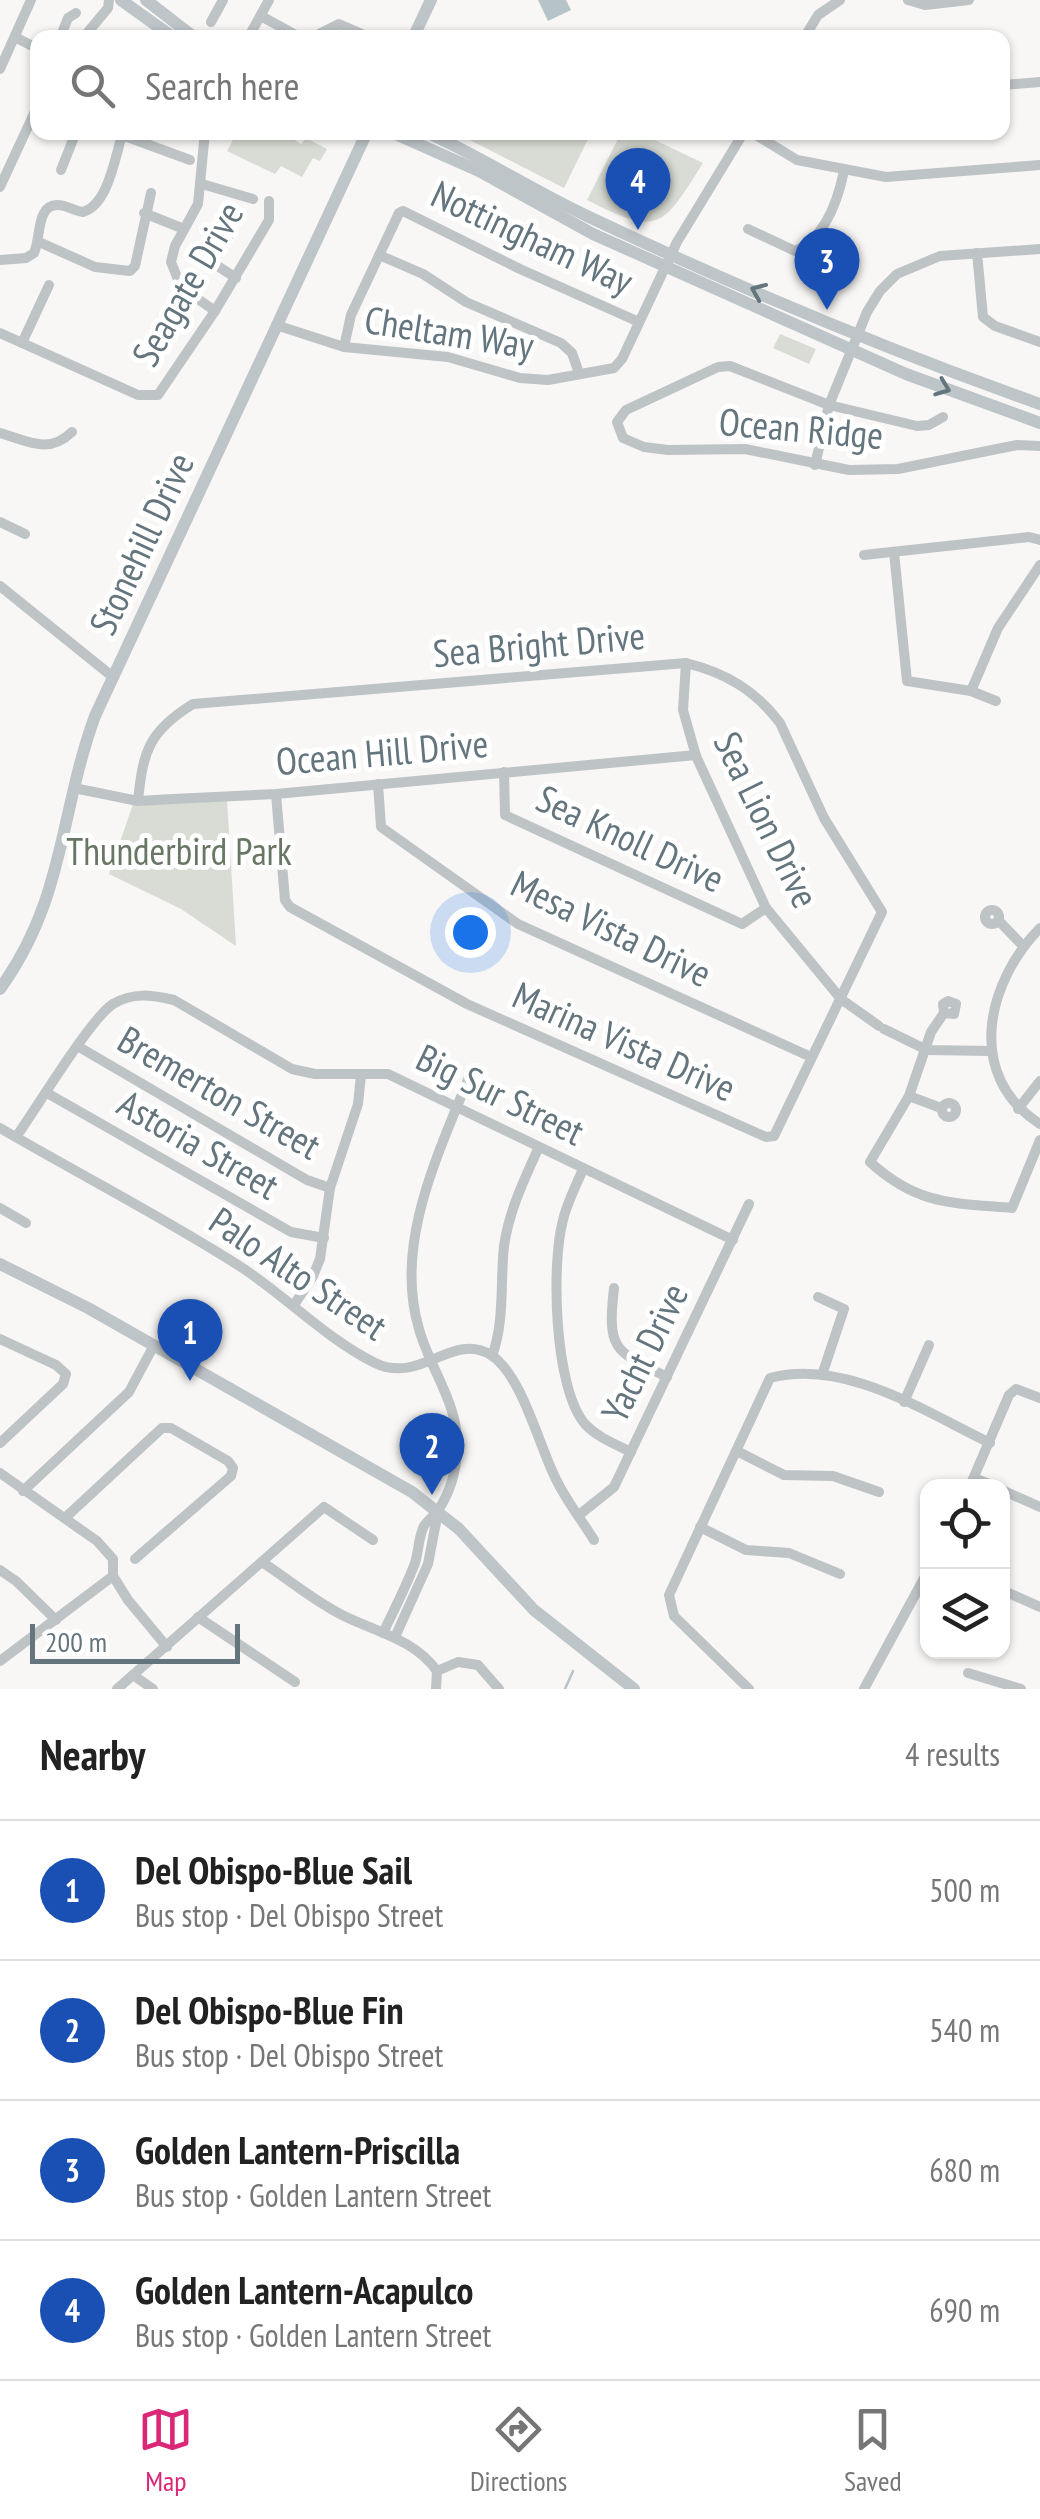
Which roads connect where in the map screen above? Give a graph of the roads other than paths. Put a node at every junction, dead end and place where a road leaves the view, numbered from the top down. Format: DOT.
graph roads {
  1 [pos="31,0"];
  2 [pos="109,0"];
  3 [pos="120,0"];
  4 [pos="134,0"];
  5 [pos="146,0"];
  6 [pos="223,0"];
  7 [pos="270,0"];
  8 [pos="431,0"];
  9 [pos="840,0"];
  10 [pos="908,0"];
  11 [pos="969,0"];
  12 [pos="76,13"];
  13 [pos="260,16"];
  14 [pos="150,20"];
  15 [pos="211,22"];
  16 [pos="63,30"];
  17 [pos="90,30"];
  18 [pos="163,30"];
  19 [pos="185,30"];
  20 [pos="252,30"];
  21 [pos="286,30"];
  22 [pos="327,30"];
  23 [pos="353,30"];
  24 [pos="417,30"];
  25 [pos="809,30"];
  26 [pos="15,37"];
  27 [pos="30,45"];
  28 [pos="0,70"];
  29 [pos="1040,82"];
  30 [pos="1010,84"];
  31 [pos="30,121"];
  32 [pos="73,140"];
  33 [pos="120,140"];
  34 [pos="138,140"];
  35 [pos="205,140"];
  36 [pos="363,140"];
  37 [pos="409,140"];
  38 [pos="441,140"];
  39 [pos="743,140"];
  40 [pos="762,140"];
  41 [pos="190,160"];
  42 [pos="1040,165"];
  43 [pos="62,170"];
  44 [pos="844,171"];
  45 [pos="1,181"];
  46 [pos="202,184"];
  47 [pos="151,193"];
  48 [pos="253,199"];
  49 [pos="268,201"];
  50 [pos="144,213"];
  51 [pos="184,229"];
  52 [pos="748,230"];
  53 [pos="230,232"];
  54 [pos="39,242"];
  55 [pos="1040,250"];
  56 [pos="977,253"];
  57 [pos="201,255"];
  58 [pos="379,255"];
  59 [pos="0,260"];
  60 [pos="668,260"];
  61 [pos="213,262"];
  62 [pos="236,278"];
  63 [pos="49,285"];
  64 [pos="215,311"];
  65 [pos="639,322"];
  66 [pos="276,325"];
  67 [pos="0,333"];
  68 [pos="859,334"];
  69 [pos="22,342"];
  70 [pos="1040,342"];
  71 [pos="344,347"];
  72 [pos="853,350"];
  73 [pos="579,373"];
  74 [pos="1040,404"];
  75 [pos="829,405"];
  76 [pos="943,417"];
  77 [pos="1040,423"];
  78 [pos="72,432"];
  79 [pos="0,433"];
  80 [pos="1040,446"];
  81 [pos="815,465"];
  82 [pos="0,522"];
  83 [pos="25,534"];
  84 [pos="1040,540"];
  85 [pos="894,552"];
  86 [pos="864,556"];
  87 [pos="1040,565"];
  88 [pos="0,586"];
  89 [pos="686,663"];
  90 [pos="113,677"];
  91 [pos="971,690"];
  92 [pos="996,702"];
  93 [pos="696,755"];
  94 [pos="504,772"];
  95 [pos="378,784"];
  96 [pos="74,788"];
  97 [pos="276,794"];
  98 [pos="138,801"];
  99 [pos="766,908"];
  100 [pos="999,921"];
  101 [pos="1040,928"];
  102 [pos="1022,946"];
  103 [pos="0,989"];
  104 [pos="841,1000"];
  105 [pos="944,1013"];
  106 [pos="79,1047"];
  107 [pos="927,1050"];
  108 [pos="991,1051"];
  109 [pos="811,1058"];
  110 [pos="471,1072"];
  111 [pos="361,1075"];
  112 [pos="1040,1081"];
  113 [pos="47,1093"];
  114 [pos="909,1096"];
  115 [pos="458,1106"];
  116 [pos="942,1108"];
  117 [pos="1018,1109"];
  118 [pos="1040,1124"];
  119 [pos="0,1128"];
  120 [pos="16,1137"];
  121 [pos="1040,1140"];
  122 [pos="538,1149"];
  123 [pos="583,1170"];
  124 [pos="330,1188"];
  125 [pos="749,1204"];
  126 [pos="0,1208"];
  127 [pos="26,1223"];
  128 [pos="324,1238"];
  129 [pos="733,1240"];
  130 [pos="0,1264"];
  131 [pos="614,1288"];
  132 [pos="818,1296"];
  133 [pos="294,1305"];
  134 [pos="0,1338"];
  135 [pos="928,1346"];
  136 [pos="154,1347"];
  137 [pos="492,1356"];
  138 [pos="431,1362"];
  139 [pos="822,1375"];
  140 [pos="668,1377"];
  141 [pos="1040,1398"];
  142 [pos="904,1402"];
  143 [pos="0,1443"];
  144 [pos="990,1443"];
  145 [pos="737,1451"];
  146 [pos="631,1452"];
  147 [pos="0,1473"];
  148 [pos="973,1479"];
  149 [pos="24,1491"];
  150 [pos="878,1492"];
  151 [pos="1010,1494"];
  152 [pos="1040,1507"];
  153 [pos="438,1510"];
  154 [pos="579,1515"];
  155 [pos="66,1518"];
  156 [pos="700,1527"];
  157 [pos="373,1540"];
  158 [pos="594,1540"];
  159 [pos="135,1559"];
  160 [pos="262,1562"];
  161 [pos="0,1570"];
  162 [pos="840,1574"];
  163 [pos="114,1576"];
  164 [pos="920,1586"];
  165 [pos="1010,1594"];
  166 [pos="1040,1607"];
  167 [pos="198,1617"];
  168 [pos="56,1620"];
  169 [pos="389,1635"];
  170 [pos="167,1647"];
  171 [pos="0,1662"];
  172 [pos="436,1670"];
  173 [pos="968,1673"];
  174 [pos="134,1675"];
  175 [pos="295,1682"];
  176 [pos="117,1689"];
  177 [pos="153,1689"];
  178 [pos="436,1689"];
  179 [pos="499,1689"];
  180 [pos="634,1689"];
  181 [pos="749,1689"];
  182 [pos="864,1689"];
  183 [pos="1021,1689"];
  1 -- 26 [label="street"];
  2 -- 17 [label="street"];
  3 -- 14 [label="main road"];
  4 -- 14 [label="street"];
  5 -- 19 [label="main road"];
  6 -- 15 [label="street"];
  7 -- 13 [label="street"];
  8 -- 24 [label="main road"];
  9 -- 25 [label="street"];
  10 -- 11 [label="street"];
  12 -- 16 [label="street"];
  13 -- 20 [label="street"];
  13 -- 21 [label="street"];
  14 -- 18 [label="main road"];
  22 -- 23 [label="street"];
  26 -- 27 [label="street"];
  26 -- 28 [label="street"];
  29 -- 30 [label="street"];
  31 -- 45 [label="street"];
  32 -- 43 [label="street"];
  33 -- 54 [label="street"];
  34 -- 41 [label="street"];
  35 -- 46 [label="street"];
  36 -- 66 [label="main road, Stonehill Drive"];
  37 -- 60 [label="main road"];
  38 -- 60 [label="main road"];
  39 -- 60 [label="street"];
  40 -- 44 [label="street"];
  42 -- 44 [label="street"];
  44 -- 52 [label="street"];
  46 -- 48 [label="street"];
  46 -- 51 [label="street"];
  47 -- 50 [label="street"];
  49 -- 62 [label="street, Seagate Drive"];
  50 -- 51 [label="street"];
  50 -- 54 [label="street"];
  51 -- 64 [label="street"];
  53 -- 61 [label="street"];
  54 -- 59 [label="street"];
  55 -- 56 [label="street"];
  56 -- 68 [label="street"];
  56 -- 70 [label="street"];
  57 -- 61 [label="street"];
  58 -- 65 [label="street, Nottingham Way"];
  58 -- 71 [label="street"];
  58 -- 73 [label="street"];
  60 -- 65 [label="street"];
  68 -- 60 [label="main road, one-way"];
  60 -- 72 [label="main road"];
  61 -- 62 [label="street"];
  62 -- 64 [label="street, Seagate Drive"];
  63 -- 69 [label="street"];
  64 -- 69 [label="street, Seagate Drive"];
  65 -- 73 [label="street, Cheltam Way"];
  66 -- 71 [label="street, Cheltam Way"];
  66 -- 90 [label="main road, Stonehill Drive"];
  67 -- 69 [label="street"];
  68 -- 72 [label="street"];
  68 -- 74 [label="main road"];
  71 -- 73 [label="street, Cheltam Way"];
  72 -- 75 [label="street"];
  72 -- 77 [label="main road, one-way"];
  75 -- 76 [label="street"];
  75 -- 81 [label="street"];
  75 -- 81 [label="street, Ocean Ridge"];
  78 -- 79 [label="street"];
  80 -- 81 [label="street, Ocean Ridge"];
  82 -- 83 [label="street"];
  84 -- 85 [label="street"];
  85 -- 86 [label="street"];
  85 -- 91 [label="street"];
  87 -- 91 [label="street"];
  88 -- 90 [label="street"];
  89 -- 93 [label="street, Sea Lion Drive"];
  89 -- 98 [label="street, Sea Bright Drive"];
  89 -- 104 [label="street, Sea Bright Drive"];
  90 -- 96 [label="main road, Stonehill Drive"];
  91 -- 92 [label="street"];
  93 -- 94 [label="street, Ocean Hill Drive"];
  93 -- 99 [label="street, Sea Lion Drive"];
  94 -- 95 [label="street, Ocean Hill Drive"];
  94 -- 99 [label="street, Sea Knoll Drive"];
  95 -- 97 [label="street, Ocean Hill Drive"];
  95 -- 109 [label="street, Mesa Vista Drive"];
  96 -- 98 [label="street, Ocean Hill Drive"];
  96 -- 103 [label="main road, Stonehill Drive"];
  97 -- 98 [label="street, Ocean Hill Drive"];
  97 -- 109 [label="street, Marina Vista Drive"];
  99 -- 104 [label="street, Sea Lion Drive"];
  100 -- 102 [label="street"];
  101 -- 102 [label="street"];
  102 -- 108 [label="street"];
  104 -- 107 [label="street, Sea Lion Drive"];
  104 -- 109 [label="street"];
  105 -- 107 [label="street"];
  106 -- 111 [label="street, Big Sur Street"];
  106 -- 113 [label="street"];
  106 -- 124 [label="street, Bremerton Street"];
  107 -- 108 [label="street, Sea Lion Drive"];
  107 -- 114 [label="street"];
  108 -- 117 [label="street"];
  110 -- 115 [label="street"];
  111 -- 115 [label="street, Big Sur Street"];
  111 -- 124 [label="street"];
  112 -- 117 [label="street"];
  113 -- 120 [label="street"];
  113 -- 128 [label="street, Astoria Street"];
  114 -- 116 [label="street"];
  114 -- 121 [label="street"];
  115 -- 122 [label="street, Big Sur Street"];
  115 -- 138 [label="street"];
  117 -- 118 [label="street"];
  119 -- 120 [label="street, Palo Alto Street"];
  120 -- 133 [label="street, Palo Alto Street"];
  122 -- 123 [label="street, Big Sur Street"];
  122 -- 137 [label="street"];
  123 -- 129 [label="street, Big Sur Street"];
  123 -- 146 [label="street"];
  124 -- 128 [label="street"];
  125 -- 129 [label="street, Yacht Drive"];
  126 -- 127 [label="street"];
  128 -- 133 [label="street"];
  129 -- 140 [label="street, Yacht Drive"];
  130 -- 136 [label="main road"];
  131 -- 140 [label="street"];
  132 -- 139 [label="street"];
  133 -- 138 [label="street, Palo Alto Street"];
  134 -- 143 [label="street"];
  135 -- 142 [label="street"];
  136 -- 149 [label="street"];
  136 -- 153 [label="main road"];
  137 -- 138 [label="street, Palo Alto Street"];
  137 -- 154 [label="street"];
  138 -- 153 [label="street"];
  139 -- 142 [label="street"];
  139 -- 145 [label="street"];
  140 -- 146 [label="street, Yacht Drive"];
  141 -- 144 [label="street"];
  142 -- 144 [label="street"];
  144 -- 148 [label="street"];
  145 -- 150 [label="street"];
  145 -- 156 [label="street"];
  146 -- 154 [label="street, Yacht Drive"];
  147 -- 149 [label="street"];
  149 -- 155 [label="street"];
  151 -- 152 [label="street"];
  153 -- 169 [label="street"];
  153 -- 180 [label="main road"];
  154 -- 158 [label="street"];
  155 -- 159 [label="street"];
  155 -- 163 [label="street"];
  156 -- 162 [label="street"];
  156 -- 181 [label="street"];
  157 -- 160 [label="street"];
  160 -- 167 [label="street"];
  160 -- 169 [label="street"];
  161 -- 168 [label="street"];
  163 -- 168 [label="street"];
  163 -- 170 [label="street"];
  164 -- 182 [label="street"];
  165 -- 166 [label="street"];
  167 -- 170 [label="street"];
  167 -- 175 [label="street"];
  168 -- 171 [label="street"];
  169 -- 172 [label="street"];
  170 -- 174 [label="street"];
  172 -- 178 [label="street"];
  172 -- 179 [label="street"];
  173 -- 183 [label="street"];
  174 -- 176 [label="street"];
  174 -- 177 [label="street"];
}
